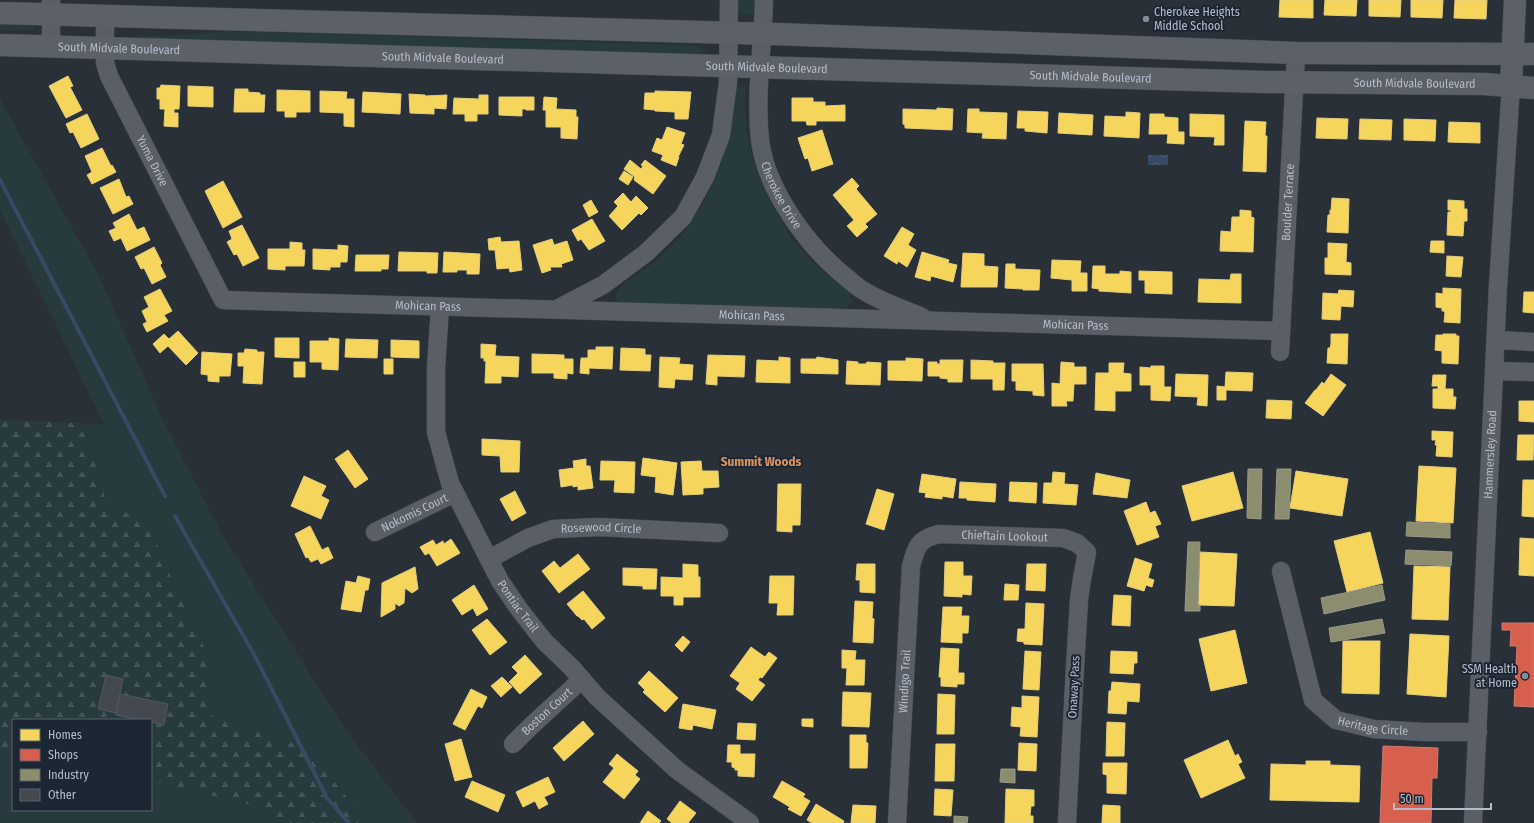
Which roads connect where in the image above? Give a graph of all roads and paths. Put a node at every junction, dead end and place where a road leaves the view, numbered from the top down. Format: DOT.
graph roads {
  1 [pos="729,0"];
  2 [pos="764,0"];
  3 [pos="1515,0"];
  4 [pos="51,8"];
  5 [pos="0,13"];
  6 [pos="105,16"];
  7 [pos="729,33"];
  8 [pos="763,34"];
  9 [pos="0,45"];
  10 [pos="51,46"];
  11 [pos="104,49"];
  12 [pos="1296,53"];
  13 [pos="1512,54"];
  14 [pos="1534,54"];
  15 [pos="728,66"];
  16 [pos="760,67"];
  17 [pos="1294,82"];
  18 [pos="1511,85"];
  19 [pos="1534,88"];
  20 [pos="223,300"];
  21 [pos="440,307"];
  22 [pos="557,310"];
  23 [pos="930,321"];
  24 [pos="1281,331"];
  25 [pos="1496,340"];
  26 [pos="1534,342"];
  27 [pos="1280,352"];
  28 [pos="1494,371"];
  29 [pos="1534,372"];
  30 [pos="455,493"];
  31 [pos="375,532"];
  32 [pos="719,533"];
  33 [pos="920,542"];
  34 [pos="1088,552"];
  35 [pos="489,559"];
  36 [pos="1281,571"];
  37 [pos="582,679"];
  38 [pos="1478,732"];
  39 [pos="513,744"];
  40 [pos="750,823"];
  41 [pos="897,823"];
  42 [pos="1067,823"];
  43 [pos="1474,823"];
  1 -- 7 [label="street"];
  2 -- 8 [label="street, Cherokee Drive"];
  3 -- 13 [label="main road"];
  4 -- 5 [label="main road"];
  4 -- 6 [label="main road"];
  4 -- 10 [label="street"];
  6 -- 7 [label="main road"];
  6 -- 11 [label="street, Yuma Drive"];
  7 -- 8 [label="main road"];
  7 -- 15 [label="street"];
  8 -- 12 [label="main road"];
  8 -- 16 [label="street, Cherokee Drive"];
  9 -- 10 [label="main road, South Midvale Boulevard"];
  10 -- 11 [label="main road, South Midvale Boulevard"];
  11 -- 15 [label="main road, South Midvale Boulevard"];
  11 -- 20 [label="street, Yuma Drive"];
  12 -- 13 [label="main road"];
  12 -- 17 [label="street, Boulder Terrace"];
  13 -- 14 [label="main road"];
  13 -- 18 [label="main road"];
  15 -- 16 [label="main road, South Midvale Boulevard"];
  15 -- 22 [label="street"];
  16 -- 17 [label="main road, South Midvale Boulevard"];
  16 -- 23 [label="street, Cherokee Drive"];
  17 -- 18 [label="main road, South Midvale Boulevard"];
  17 -- 24 [label="street, Boulder Terrace"];
  18 -- 19 [label="main road, South Midvale Boulevard"];
  18 -- 25 [label="street, Hammersley Road"];
  20 -- 21 [label="street, Mohican Pass"];
  21 -- 22 [label="street, Mohican Pass"];
  21 -- 30 [label="street, Pontiac Trail"];
  22 -- 23 [label="street, Mohican Pass"];
  23 -- 24 [label="street, Mohican Pass"];
  24 -- 27 [label="street, Boulder Terrace"];
  25 -- 26 [label="street"];
  25 -- 28 [label="street, Hammersley Road"];
  28 -- 29 [label="street"];
  28 -- 38 [label="street, Hammersley Road"];
  30 -- 31 [label="street, Nokomis Court"];
  30 -- 35 [label="street, Pontiac Trail"];
  32 -- 35 [label="street, Rosewood Circle"];
  33 -- 34 [label="street, Chieftain Lookout"];
  33 -- 41 [label="street, Windigo Trail"];
  34 -- 42 [label="street, Onaway Pass"];
  35 -- 37 [label="street, Pontiac Trail"];
  36 -- 38 [label="street, Heritage Circle"];
  37 -- 39 [label="street, Boston Court"];
  37 -- 40 [label="street, Pontiac Trail"];
  38 -- 43 [label="street, Hammersley Road"];
}
